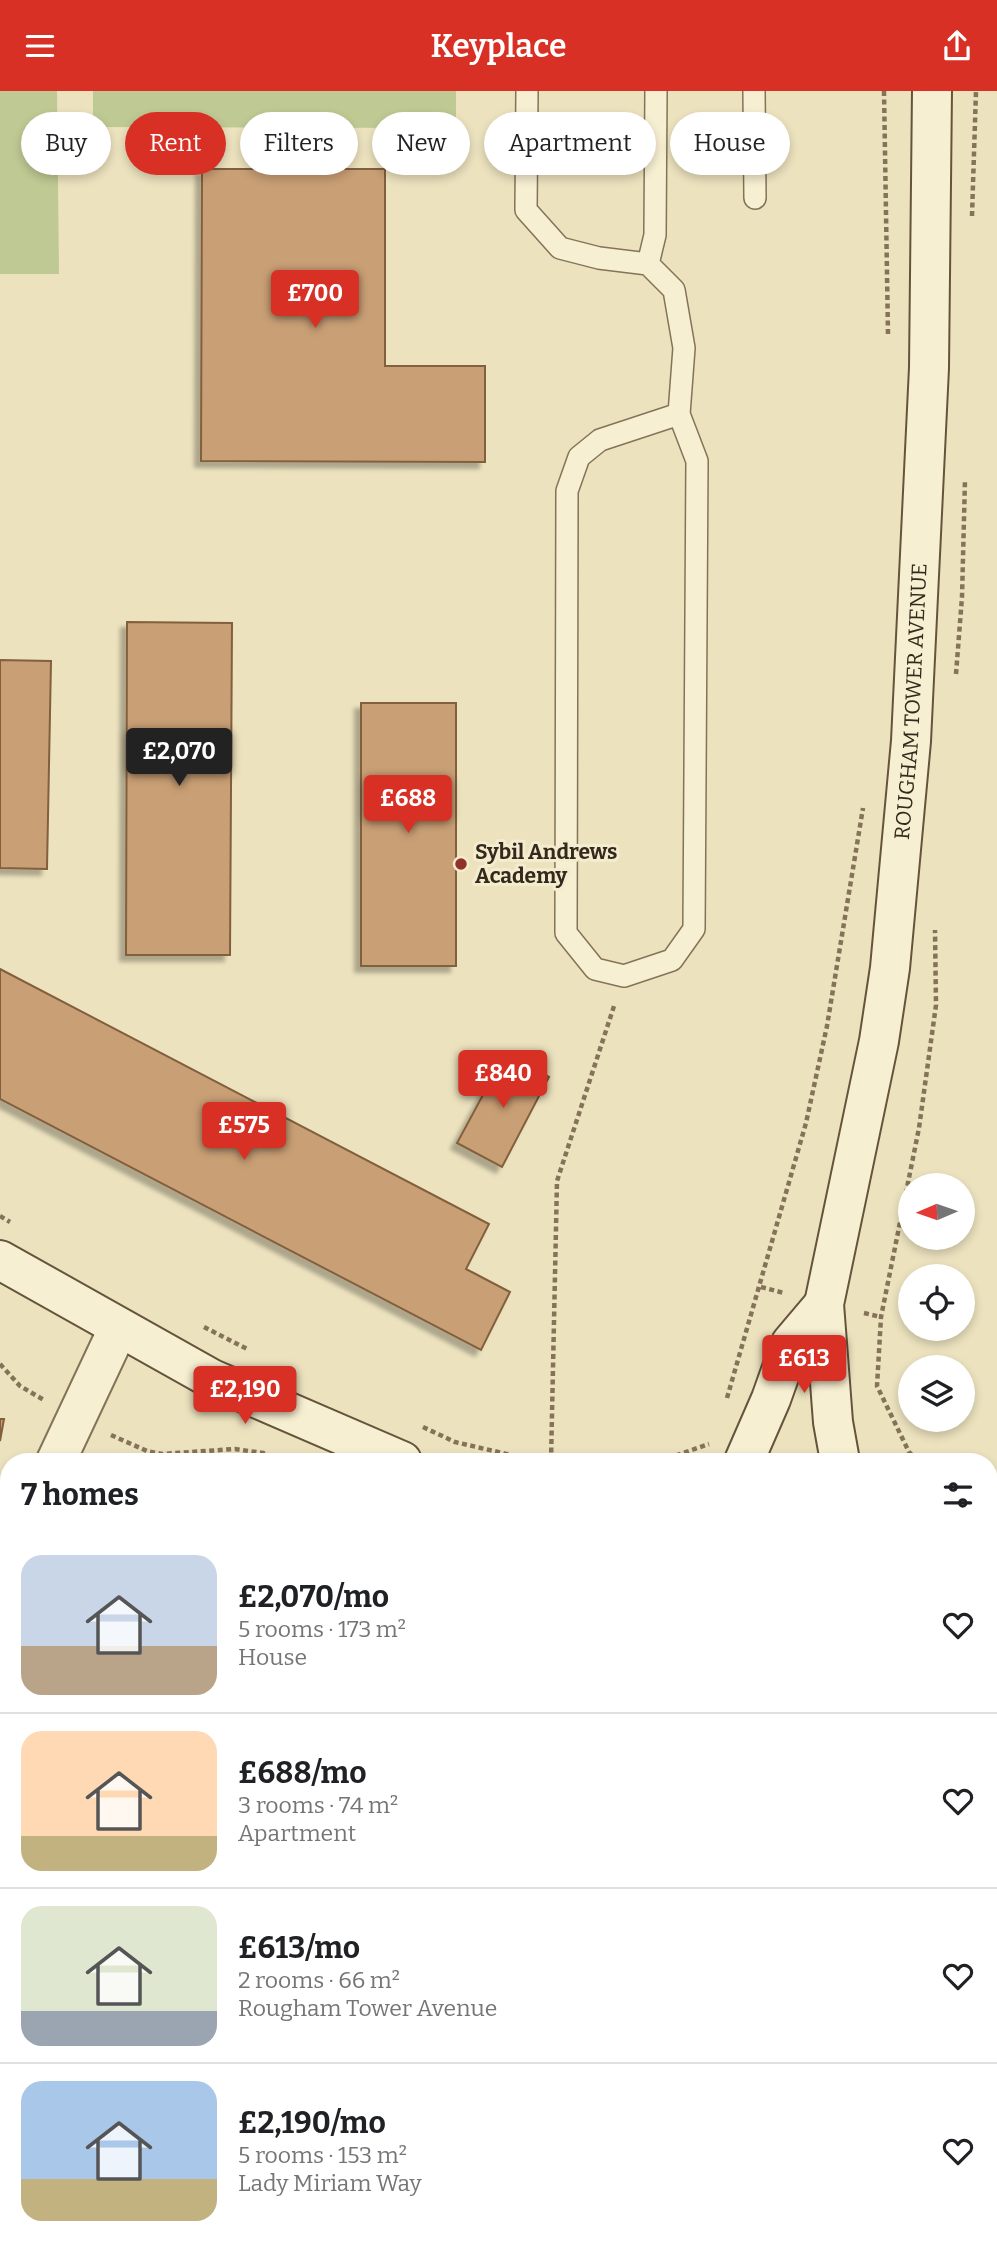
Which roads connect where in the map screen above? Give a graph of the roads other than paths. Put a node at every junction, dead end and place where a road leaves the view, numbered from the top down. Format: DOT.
graph roads {
  1 [pos="527,91"];
  2 [pos="656,91"];
  3 [pos="754,91"];
  4 [pos="932,91"];
  5 [pos="755,198"];
  6 [pos="648,264"];
  7 [pos="679,414"];
  8 [pos="0,1259"];
  9 [pos="824,1304"];
  10 [pos="118,1329"];
  11 [pos="728,1452"];
  12 [pos="60,1453"];
  13 [pos="383,1453"];
  14 [pos="839,1453"];
  1 -- 6 [label="lane"];
  2 -- 6 [label="lane"];
  3 -- 5 [label="lane"];
  4 -- 9 [label="street, ROUGHAM TOWER AVENUE"];
  6 -- 7 [label="lane"];
  7 -- 7 [label="lane"];
  8 -- 10 [label="street"];
  9 -- 11 [label="street, ROUGHAM TOWER AVENUE"];
  9 -- 14 [label="street, ROUGHAM TOWER AVENUE"];
  10 -- 12 [label="street"];
  10 -- 13 [label="street"];
}
